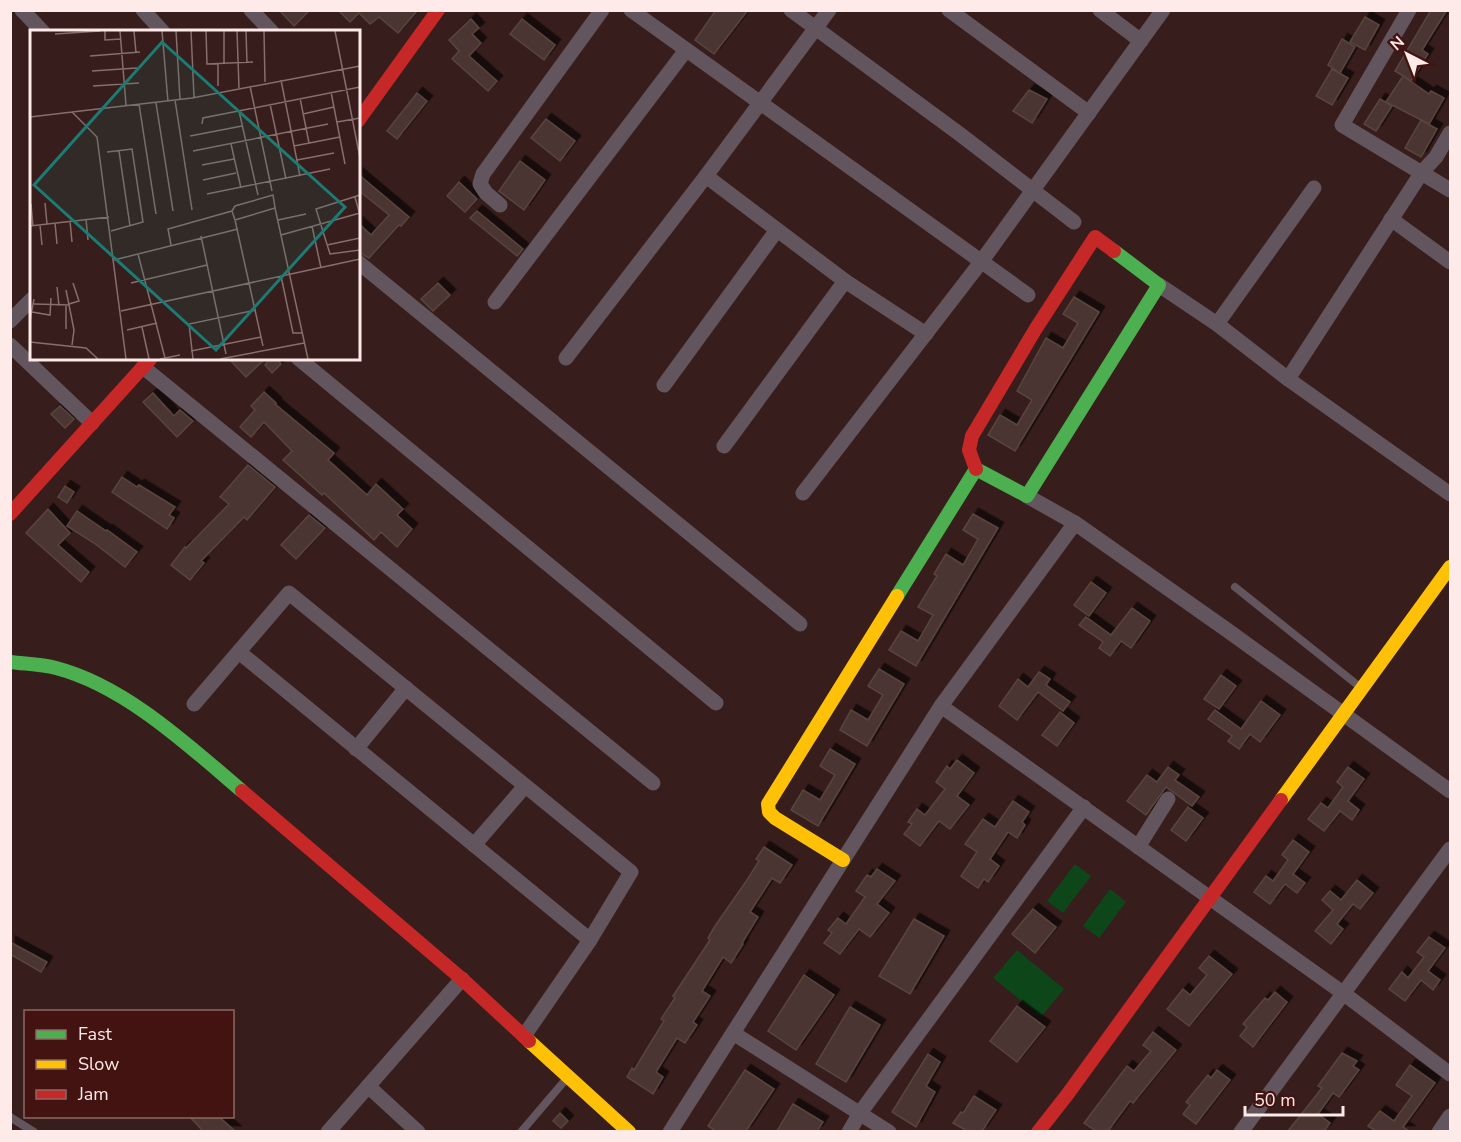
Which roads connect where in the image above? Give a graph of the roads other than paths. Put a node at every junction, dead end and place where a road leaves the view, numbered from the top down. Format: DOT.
graph roads {
  1 [pos="22,10"];
  2 [pos="143,10"];
  3 [pos="251,10"];
  4 [pos="438,10"];
  5 [pos="602,10"];
  6 [pos="631,10"];
  7 [pos="791,10"];
  8 [pos="829,10"];
  9 [pos="949,10"];
  10 [pos="1100,10"];
  11 [pos="1163,10"];
  12 [pos="1409,10"];
  13 [pos="815,28"];
  14 [pos="41,30"];
  15 [pos="161,30"];
  16 [pos="270,30"];
  17 [pos="1141,40"];
  18 [pos="686,50"];
  19 [pos="759,103"];
  20 [pos="1089,113"];
  21 [pos="360,117"];
  22 [pos="1450,133"];
  23 [pos="1422,172"];
  24 [pos="706,176"];
  25 [pos="1314,188"];
  26 [pos="1033,190"];
  27 [pos="1450,190"];
  28 [pos="500,205"];
  29 [pos="1391,219"];
  30 [pos="1074,222"];
  31 [pos="777,230"];
  32 [pos="1450,261"];
  33 [pos="981,262"];
  34 [pos="360,264"];
  35 [pos="845,282"];
  36 [pos="1159,285"];
  37 [pos="1028,296"];
  38 [pos="30,301"];
  39 [pos="495,302"];
  40 [pos="10,321"];
  41 [pos="1217,324"];
  42 [pos="926,334"];
  43 [pos="10,345"];
  44 [pos="566,358"];
  45 [pos="300,360"];
  46 [pos="147,363"];
  47 [pos="1288,379"];
  48 [pos="664,385"];
  49 [pos="92,423"];
  50 [pos="724,446"];
  51 [pos="976,469"];
  52 [pos="803,493"];
  53 [pos="1450,494"];
  54 [pos="1027,496"];
  55 [pos="10,514"];
  56 [pos="1075,523"];
  57 [pos="1450,567"];
  58 [pos="1235,586"];
  59 [pos="800,624"];
  60 [pos="239,652"];
  61 [pos="10,662"];
  62 [pos="406,688"];
  63 [pos="1362,688"];
  64 [pos="716,703"];
  65 [pos="194,704"];
  66 [pos="941,706"];
  67 [pos="1344,714"];
  68 [pos="356,749"];
  69 [pos="653,783"];
  70 [pos="525,786"];
  71 [pos="1450,791"];
  72 [pos="1168,799"];
  73 [pos="1084,807"];
  74 [pos="474,845"];
  75 [pos="1137,847"];
  76 [pos="1450,849"];
  77 [pos="843,860"];
  78 [pos="1210,898"];
  79 [pos="590,940"];
  80 [pos="462,979"];
  81 [pos="1343,993"];
  82 [pos="733,1033"];
  83 [pos="524,1036"];
  84 [pos="1450,1074"];
  85 [pos="567,1077"];
  86 [pos="368,1086"];
  87 [pos="860,1113"];
  88 [pos="1450,1116"];
  89 [pos="10,1118"];
  90 [pos="34,1131"];
  91 [pos="328,1131"];
  92 [pos="418,1131"];
  93 [pos="521,1131"];
  94 [pos="629,1131"];
  95 [pos="670,1131"];
  96 [pos="849,1131"];
  97 [pos="889,1131"];
  98 [pos="1038,1131"];
  99 [pos="1241,1131"];
  100 [pos="1439,1131"];
  1 -- 14 [label="street"];
  2 -- 15 [label="street"];
  3 -- 16 [label="street"];
  4 -- 21 [label="street"];
  5 -- 28 [label="street"];
  6 -- 18 [label="street"];
  7 -- 13 [label="street"];
  8 -- 13 [label="street"];
  9 -- 20 [label="street"];
  10 -- 17 [label="street"];
  11 -- 17 [label="street"];
  12 -- 23 [label="street"];
  13 -- 19 [label="street"];
  13 -- 26 [label="street"];
  17 -- 20 [label="street"];
  18 -- 19 [label="street"];
  18 -- 39 [label="street"];
  19 -- 24 [label="street"];
  19 -- 33 [label="street"];
  20 -- 26 [label="street"];
  22 -- 23 [label="street"];
  23 -- 27 [label="street"];
  23 -- 29 [label="street"];
  24 -- 31 [label="street"];
  24 -- 44 [label="street"];
  25 -- 41 [label="street"];
  26 -- 30 [label="street"];
  26 -- 33 [label="street"];
  29 -- 32 [label="street"];
  29 -- 47 [label="street"];
  31 -- 35 [label="street"];
  31 -- 48 [label="street"];
  33 -- 37 [label="street"];
  33 -- 42 [label="street"];
  34 -- 59 [label="street"];
  35 -- 42 [label="street"];
  35 -- 50 [label="street"];
  36 -- 41 [label="street"];
  36 -- 51 [label="street"];
  36 -- 54 [label="street"];
  38 -- 40 [label="street"];
  41 -- 47 [label="street"];
  42 -- 52 [label="street"];
  43 -- 49 [label="street"];
  45 -- 64 [label="street"];
  46 -- 49 [label="street"];
  46 -- 69 [label="street"];
  47 -- 53 [label="street"];
  49 -- 55 [label="street"];
  51 -- 54 [label="street"];
  51 -- 77 [label="street"];
  54 -- 56 [label="street"];
  56 -- 66 [label="street"];
  56 -- 67 [label="street"];
  57 -- 63 [label="street"];
  58 -- 63 [label="lane"];
  60 -- 62 [label="street"];
  60 -- 65 [label="street"];
  60 -- 68 [label="street"];
  61 -- 80 [label="street"];
  62 -- 68 [label="street"];
  62 -- 70 [label="street"];
  63 -- 67 [label="street"];
  66 -- 73 [label="street"];
  66 -- 77 [label="street"];
  67 -- 71 [label="street"];
  67 -- 78 [label="street"];
  68 -- 74 [label="street"];
  70 -- 74 [label="street"];
  70 -- 79 [label="street"];
  72 -- 75 [label="street"];
  73 -- 75 [label="street"];
  73 -- 87 [label="street"];
  74 -- 79 [label="street"];
  75 -- 78 [label="street"];
  76 -- 81 [label="street"];
  77 -- 82 [label="street"];
  78 -- 81 [label="street"];
  78 -- 98 [label="street"];
  79 -- 83 [label="street"];
  80 -- 83 [label="street"];
  80 -- 86 [label="street"];
  81 -- 84 [label="street"];
  81 -- 99 [label="street"];
  82 -- 87 [label="street"];
  82 -- 95 [label="street"];
  83 -- 85 [label="street"];
  85 -- 93 [label="lane"];
  85 -- 94 [label="street"];
  86 -- 91 [label="street"];
  86 -- 92 [label="street"];
  87 -- 96 [label="street"];
  87 -- 97 [label="street"];
  88 -- 100 [label="street"];
  89 -- 90 [label="lane"];
}
